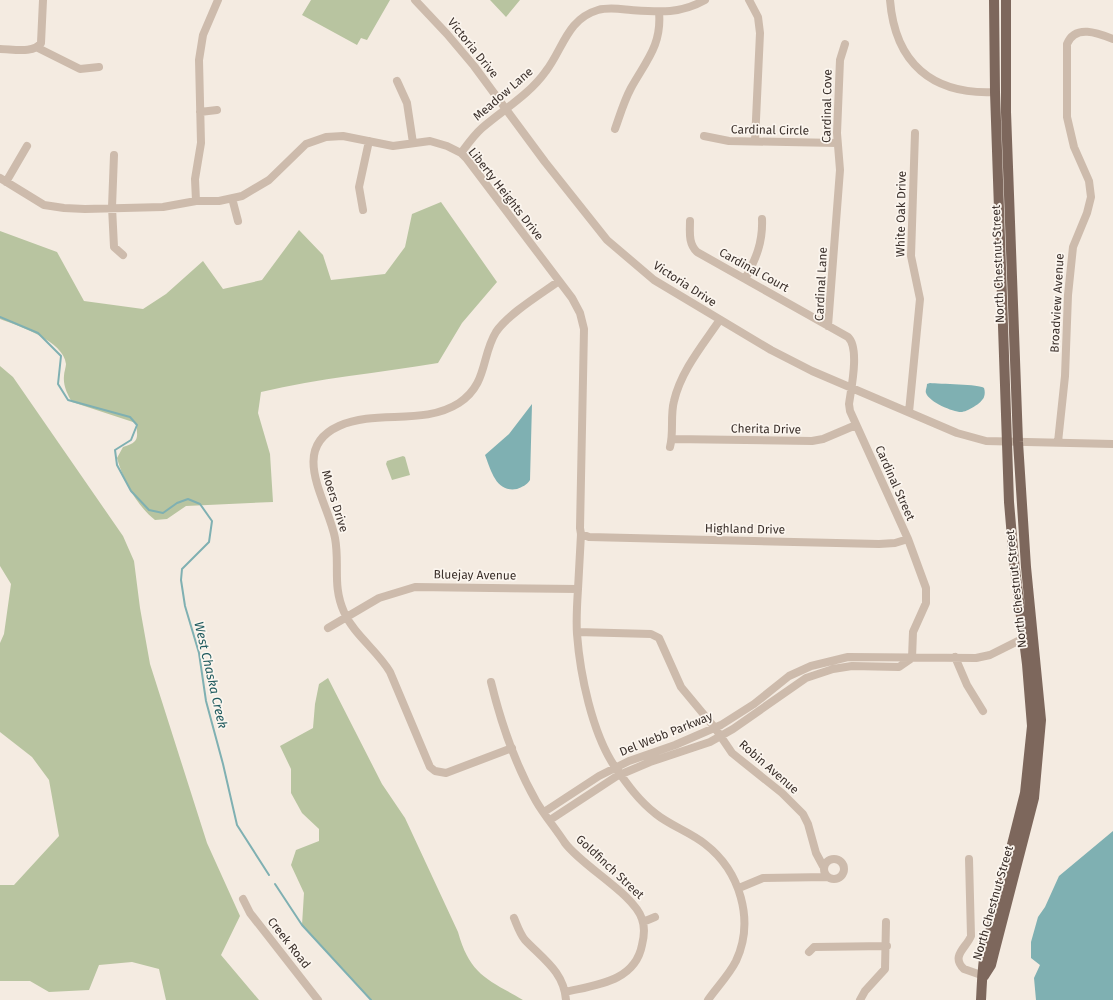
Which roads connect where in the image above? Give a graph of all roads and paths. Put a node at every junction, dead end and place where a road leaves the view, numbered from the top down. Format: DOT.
graph roads {
  1 [pos="43,0"];
  2 [pos="218,0"];
  3 [pos="414,0"];
  4 [pos="705,0"];
  5 [pos="749,0"];
  6 [pos="890,0"];
  7 [pos="994,0"];
  8 [pos="1006,0"];
  9 [pos="659,12"];
  10 [pos="1113,39"];
  11 [pos="845,44"];
  12 [pos="38,48"];
  13 [pos="0,49"];
  14 [pos="99,67"];
  15 [pos="397,81"];
  16 [pos="995,92"];
  17 [pos="217,110"];
  18 [pos="506,110"];
  19 [pos="200,112"];
  20 [pos="615,129"];
  21 [pos="915,133"];
  22 [pos="704,136"];
  23 [pos="369,141"];
  24 [pos="755,141"];
  25 [pos="413,143"];
  26 [pos="837,143"];
  27 [pos="27,146"];
  28 [pos="461,153"];
  29 [pos="114,155"];
  30 [pos="840,170"];
  31 [pos="3,180"];
  32 [pos="232,198"];
  33 [pos="196,201"];
  34 [pos="112,208"];
  35 [pos="363,210"];
  36 [pos="762,219"];
  37 [pos="238,221"];
  38 [pos="690,221"];
  39 [pos="123,255"];
  40 [pos="745,279"];
  41 [pos="559,281"];
  42 [pos="719,320"];
  43 [pos="828,326"];
  44 [pos="851,387"];
  45 [pos="909,412"];
  46 [pos="856,425"];
  47 [pos="1007,442"];
  48 [pos="1018,442"];
  49 [pos="1058,442"];
  50 [pos="1113,444"];
  51 [pos="581,534"];
  52 [pos="908,539"];
  53 [pos="578,588"];
  54 [pos="346,618"];
  55 [pos="328,628"];
  56 [pos="577,632"];
  57 [pos="1024,638"];
  58 [pos="912,658"];
  59 [pos="955,658"];
  60 [pos="491,682"];
  61 [pos="983,711"];
  62 [pos="715,728"];
  63 [pos="720,736"];
  64 [pos="512,748"];
  65 [pos="618,771"];
  66 [pos="544,812"];
  67 [pos="550,820"];
  68 [pos="968,859"];
  69 [pos="823,866"];
  70 [pos="827,877"];
  71 [pos="739,888"];
  72 [pos="243,899"];
  73 [pos="655,917"];
  74 [pos="514,918"];
  75 [pos="643,922"];
  76 [pos="886,922"];
  77 [pos="887,946"];
  78 [pos="809,952"];
  79 [pos="984,976"];
  80 [pos="566,996"];
  81 [pos="318,1000"];
  82 [pos="708,1000"];
  83 [pos="860,1000"];
  84 [pos="981,1000"];
  1 -- 12 [label="street"];
  2 -- 19 [label="street"];
  3 -- 18 [label="street, Victoria Drive"];
  4 -- 9 [label="street, Meadow Lane"];
  5 -- 24 [label="street"];
  6 -- 16 [label="street"];
  7 -- 16 [label="main road, North Chestnut Street"];
  8 -- 48 [label="main road, North Chestnut Street"];
  9 -- 18 [label="street, Meadow Lane"];
  9 -- 20 [label="street"];
  10 -- 49 [label="street, Broadview Avenue"];
  11 -- 26 [label="street, Cardinal Cove"];
  12 -- 13 [label="street"];
  12 -- 14 [label="street"];
  15 -- 25 [label="street"];
  16 -- 47 [label="main road, North Chestnut Street"];
  17 -- 19 [label="street"];
  18 -- 28 [label="street, Meadow Lane"];
  18 -- 42 [label="street, Victoria Drive"];
  19 -- 33 [label="street"];
  21 -- 45 [label="street, White Oak Drive"];
  22 -- 24 [label="street, Cardinal Circle"];
  23 -- 25 [label="street, Liberty Heights Drive"];
  23 -- 32 [label="street, Liberty Heights Drive"];
  23 -- 35 [label="street"];
  24 -- 26 [label="street, Cardinal Circle"];
  25 -- 28 [label="street, Liberty Heights Drive"];
  26 -- 30 [label="street, Cardinal Cove"];
  27 -- 31 [label="street"];
  28 -- 41 [label="street, Liberty Heights Drive"];
  29 -- 34 [label="street"];
  30 -- 43 [label="street, Cardinal Lane"];
  31 -- 34 [label="street, Liberty Heights Drive"];
  32 -- 33 [label="street, Liberty Heights Drive"];
  32 -- 37 [label="street"];
  33 -- 34 [label="street, Liberty Heights Drive"];
  34 -- 39 [label="street"];
  36 -- 40 [label="street"];
  38 -- 40 [label="street, Cardinal Court"];
  40 -- 43 [label="street, Cardinal Court"];
  41 -- 51 [label="street, Liberty Heights Drive"];
  41 -- 54 [label="street, Moers Drive"];
  42 -- 44 [label="street, Victoria Drive"];
  42 -- 46 [label="street, Cherita Drive"];
  43 -- 44 [label="street, Cardinal Lane"];
  44 -- 45 [label="street, Victoria Drive"];
  44 -- 46 [label="street, Cardinal Street"];
  45 -- 47 [label="street, Victoria Drive"];
  46 -- 52 [label="street, Cardinal Street"];
  47 -- 48 [label="street, Victoria Drive"];
  47 -- 57 [label="main road, North Chestnut Street"];
  48 -- 49 [label="street, Victoria Drive"];
  48 -- 79 [label="main road, North Chestnut Street"];
  49 -- 50 [label="street, Victoria Drive"];
  51 -- 52 [label="street, Highland Drive"];
  51 -- 53 [label="street"];
  52 -- 58 [label="street, Cardinal Street"];
  53 -- 54 [label="street, Bluejay Avenue"];
  53 -- 56 [label="street"];
  54 -- 55 [label="street, Bluejay Avenue"];
  54 -- 64 [label="street, Moers Drive"];
  56 -- 62 [label="street, Robin Avenue"];
  56 -- 65 [label="street"];
  57 -- 59 [label="street, Del Webb Parkway"];
  57 -- 79 [label="main road, North Chestnut Street"];
  58 -- 59 [label="street, Del Webb Parkway"];
  58 -- 62 [label="street, Del Webb Parkway"];
  58 -- 63 [label="street, Del Webb Parkway"];
  59 -- 61 [label="street"];
  60 -- 64 [label="street, Goldfinch Street"];
  62 -- 63 [label="street, Robin Avenue"];
  62 -- 65 [label="street, Del Webb Parkway"];
  63 -- 65 [label="street, Del Webb Parkway"];
  63 -- 69 [label="street, Robin Avenue"];
  64 -- 66 [label="street, Goldfinch Street"];
  65 -- 66 [label="street, Del Webb Parkway"];
  65 -- 67 [label="street, Del Webb Parkway"];
  65 -- 71 [label="street"];
  66 -- 67 [label="street, Goldfinch Street"];
  67 -- 75 [label="street, Goldfinch Street"];
  68 -- 79 [label="street"];
  69 -- 70 [label="street"];
  69 -- 70 [label="street"];
  70 -- 71 [label="street"];
  71 -- 82 [label="street"];
  72 -- 81 [label="street, Creek Road"];
  73 -- 75 [label="street"];
  74 -- 80 [label="street"];
  75 -- 80 [label="street, Goldfinch Street"];
  76 -- 77 [label="street"];
  77 -- 78 [label="street"];
  77 -- 83 [label="street"];
  79 -- 84 [label="main road"];
}
